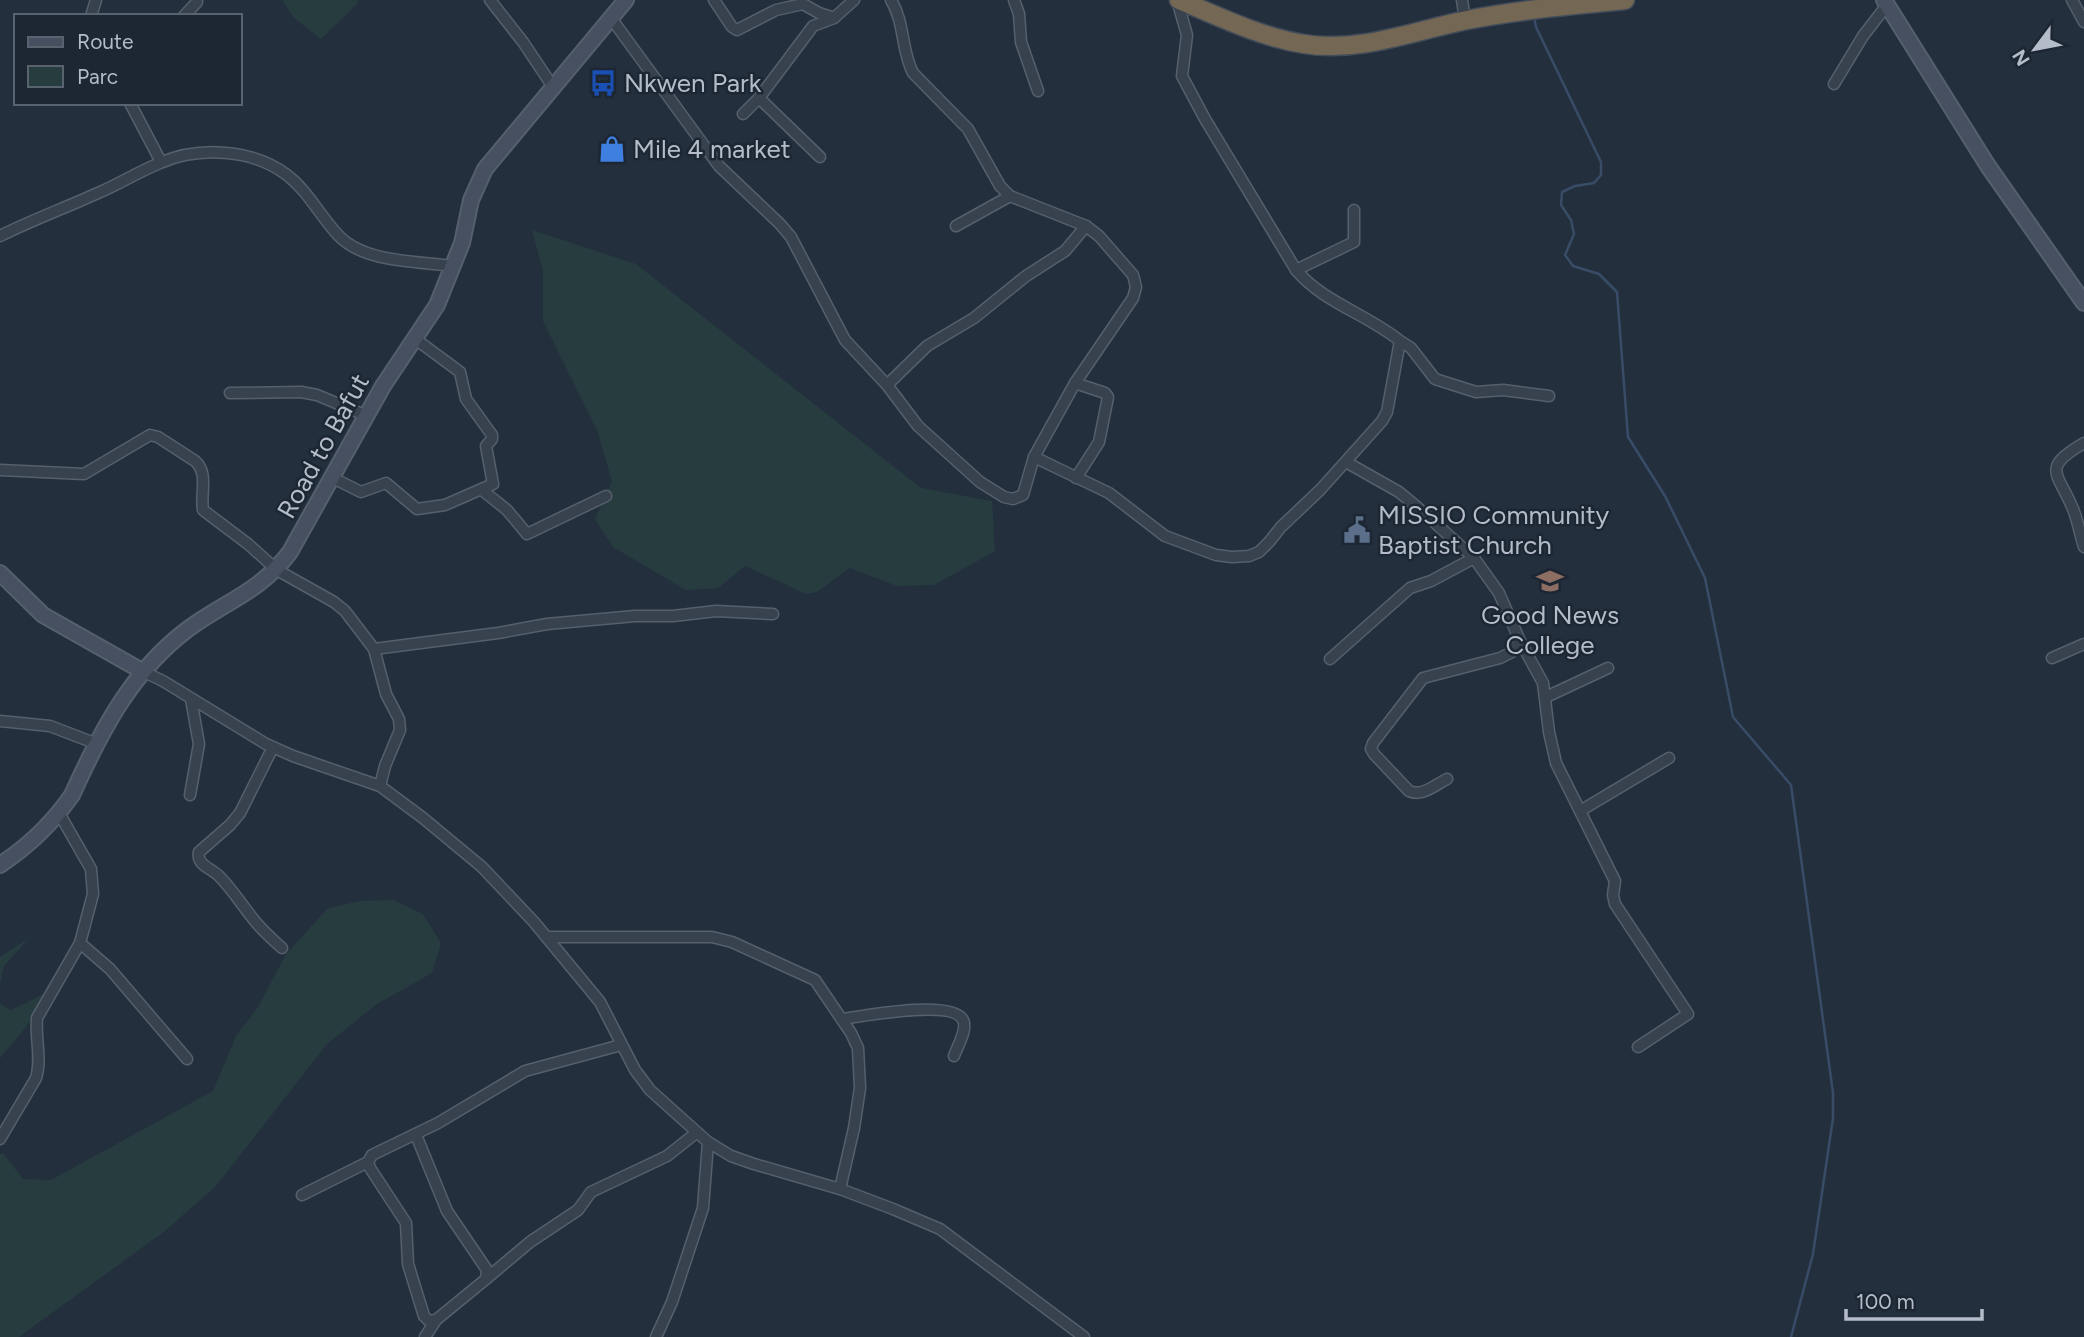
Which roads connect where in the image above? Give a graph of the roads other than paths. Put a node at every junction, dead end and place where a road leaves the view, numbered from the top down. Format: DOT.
graph roads {
  1 [pos="490,0"];
  2 [pos="626,0"];
  3 [pos="714,0"];
  4 [pos="854,0"];
  5 [pos="891,0"];
  6 [pos="1014,0"];
  7 [pos="1178,0"];
  8 [pos="1462,0"];
  9 [pos="1625,0"];
  10 [pos="2073,0"];
  11 [pos="197,2"];
  12 [pos="1885,3"];
  13 [pos="186,14"];
  14 [pos="611,18"];
  15 [pos="834,18"];
  16 [pos="1465,20"];
  17 [pos="2084,22"];
  18 [pos="1834,84"];
  19 [pos="553,87"];
  20 [pos="1038,91"];
  21 [pos="759,98"];
  22 [pos="131,105"];
  23 [pos="743,114"];
  24 [pos="820,157"];
  25 [pos="161,162"];
  26 [pos="1010,196"];
  27 [pos="1354,210"];
  28 [pos="956,226"];
  29 [pos="1086,226"];
  30 [pos="0,236"];
  31 [pos="453,266"];
  32 [pos="1296,270"];
  33 [pos="2084,303"];
  34 [pos="414,338"];
  35 [pos="1400,341"];
  36 [pos="1075,383"];
  37 [pos="887,385"];
  38 [pos="230,393"];
  39 [pos="1549,396"];
  40 [pos="367,416"];
  41 [pos="2084,443"];
  42 [pos="1034,457"];
  43 [pos="1346,462"];
  44 [pos="0,470"];
  45 [pos="333,478"];
  46 [pos="1076,478"];
  47 [pos="482,490"];
  48 [pos="606,495"];
  49 [pos="2084,547"];
  50 [pos="1474,558"];
  51 [pos="277,570"];
  52 [pos="0,573"];
  53 [pos="773,614"];
  54 [pos="1520,641"];
  55 [pos="2084,644"];
  56 [pos="374,649"];
  57 [pos="155,656"];
  58 [pos="2052,657"];
  59 [pos="1330,659"];
  60 [pos="1608,668"];
  61 [pos="142,671"];
  62 [pos="163,681"];
  63 [pos="1546,697"];
  64 [pos="191,699"];
  65 [pos="0,721"];
  66 [pos="97,744"];
  67 [pos="273,747"];
  68 [pos="1669,758"];
  69 [pos="1447,779"];
  70 [pos="380,786"];
  71 [pos="190,795"];
  72 [pos="1580,811"];
  73 [pos="59,813"];
  74 [pos="0,865"];
  75 [pos="547,937"];
  76 [pos="80,943"];
  77 [pos="282,948"];
  78 [pos="842,1018"];
  79 [pos="621,1045"];
  80 [pos="1638,1047"];
  81 [pos="954,1056"];
  82 [pos="187,1059"];
  83 [pos="696,1133"];
  84 [pos="416,1135"];
  85 [pos="0,1139"];
  86 [pos="708,1142"];
  87 [pos="368,1162"];
  88 [pos="840,1189"];
  89 [pos="302,1195"];
  90 [pos="486,1279"];
  91 [pos="436,1320"];
  92 [pos="425,1337"];
  93 [pos="656,1337"];
  94 [pos="1084,1337"];
  1 -- 19 [label="street"];
  2 -- 14 [label="street, Road to Bafut"];
  3 -- 15 [label="street"];
  4 -- 15 [label="street"];
  5 -- 26 [label="street"];
  6 -- 20 [label="street"];
  7 -- 16 [label="highway"];
  7 -- 32 [label="street"];
  8 -- 16 [label="street"];
  9 -- 16 [label="highway"];
  10 -- 17 [label="street"];
  11 -- 13 [label="street"];
  12 -- 18 [label="street"];
  12 -- 33 [label="street"];
  14 -- 19 [label="street, Road to Bafut"];
  14 -- 37 [label="street"];
  15 -- 21 [label="street"];
  19 -- 31 [label="street, Road to Bafut"];
  21 -- 23 [label="street"];
  21 -- 24 [label="street"];
  22 -- 25 [label="street"];
  25 -- 30 [label="street"];
  25 -- 31 [label="street"];
  26 -- 28 [label="street"];
  26 -- 29 [label="street"];
  27 -- 32 [label="street"];
  29 -- 36 [label="street"];
  29 -- 37 [label="street"];
  31 -- 34 [label="street, Road to Bafut"];
  32 -- 35 [label="street"];
  34 -- 40 [label="street, Road to Bafut"];
  34 -- 47 [label="street"];
  35 -- 39 [label="street"];
  35 -- 43 [label="street"];
  36 -- 42 [label="street"];
  36 -- 46 [label="street"];
  37 -- 42 [label="street"];
  38 -- 40 [label="street"];
  40 -- 45 [label="street, Road to Bafut"];
  41 -- 49 [label="street"];
  42 -- 46 [label="street"];
  43 -- 46 [label="street"];
  43 -- 50 [label="street"];
  44 -- 51 [label="street"];
  45 -- 47 [label="street"];
  45 -- 51 [label="street, Road to Bafut"];
  47 -- 48 [label="street"];
  50 -- 54 [label="street"];
  50 -- 59 [label="street"];
  51 -- 56 [label="street"];
  51 -- 57 [label="street, Road to Bafut"];
  52 -- 61 [label="street"];
  53 -- 56 [label="street"];
  54 -- 63 [label="street"];
  54 -- 69 [label="street"];
  55 -- 58 [label="street"];
  56 -- 70 [label="street"];
  57 -- 61 [label="street, Road to Bafut"];
  57 -- 62 [label="street"];
  60 -- 63 [label="street"];
  61 -- 62 [label="street"];
  61 -- 66 [label="street, Road to Bafut"];
  62 -- 64 [label="street"];
  63 -- 72 [label="street"];
  64 -- 67 [label="street"];
  64 -- 71 [label="street"];
  65 -- 66 [label="street"];
  66 -- 73 [label="street, Road to Bafut"];
  67 -- 70 [label="street"];
  67 -- 77 [label="street"];
  68 -- 72 [label="street"];
  70 -- 75 [label="street"];
  72 -- 80 [label="street"];
  73 -- 74 [label="street, Road to Bafut"];
  73 -- 76 [label="street"];
  75 -- 78 [label="street"];
  75 -- 79 [label="street"];
  76 -- 82 [label="street"];
  76 -- 85 [label="street"];
  78 -- 81 [label="street"];
  78 -- 88 [label="street"];
  79 -- 83 [label="street"];
  79 -- 84 [label="street"];
  83 -- 86 [label="street"];
  83 -- 90 [label="street"];
  84 -- 87 [label="street"];
  84 -- 90 [label="street"];
  86 -- 88 [label="street"];
  86 -- 93 [label="street"];
  87 -- 89 [label="street"];
  87 -- 91 [label="street"];
  88 -- 94 [label="street"];
  90 -- 91 [label="street"];
  91 -- 92 [label="street"];
}
